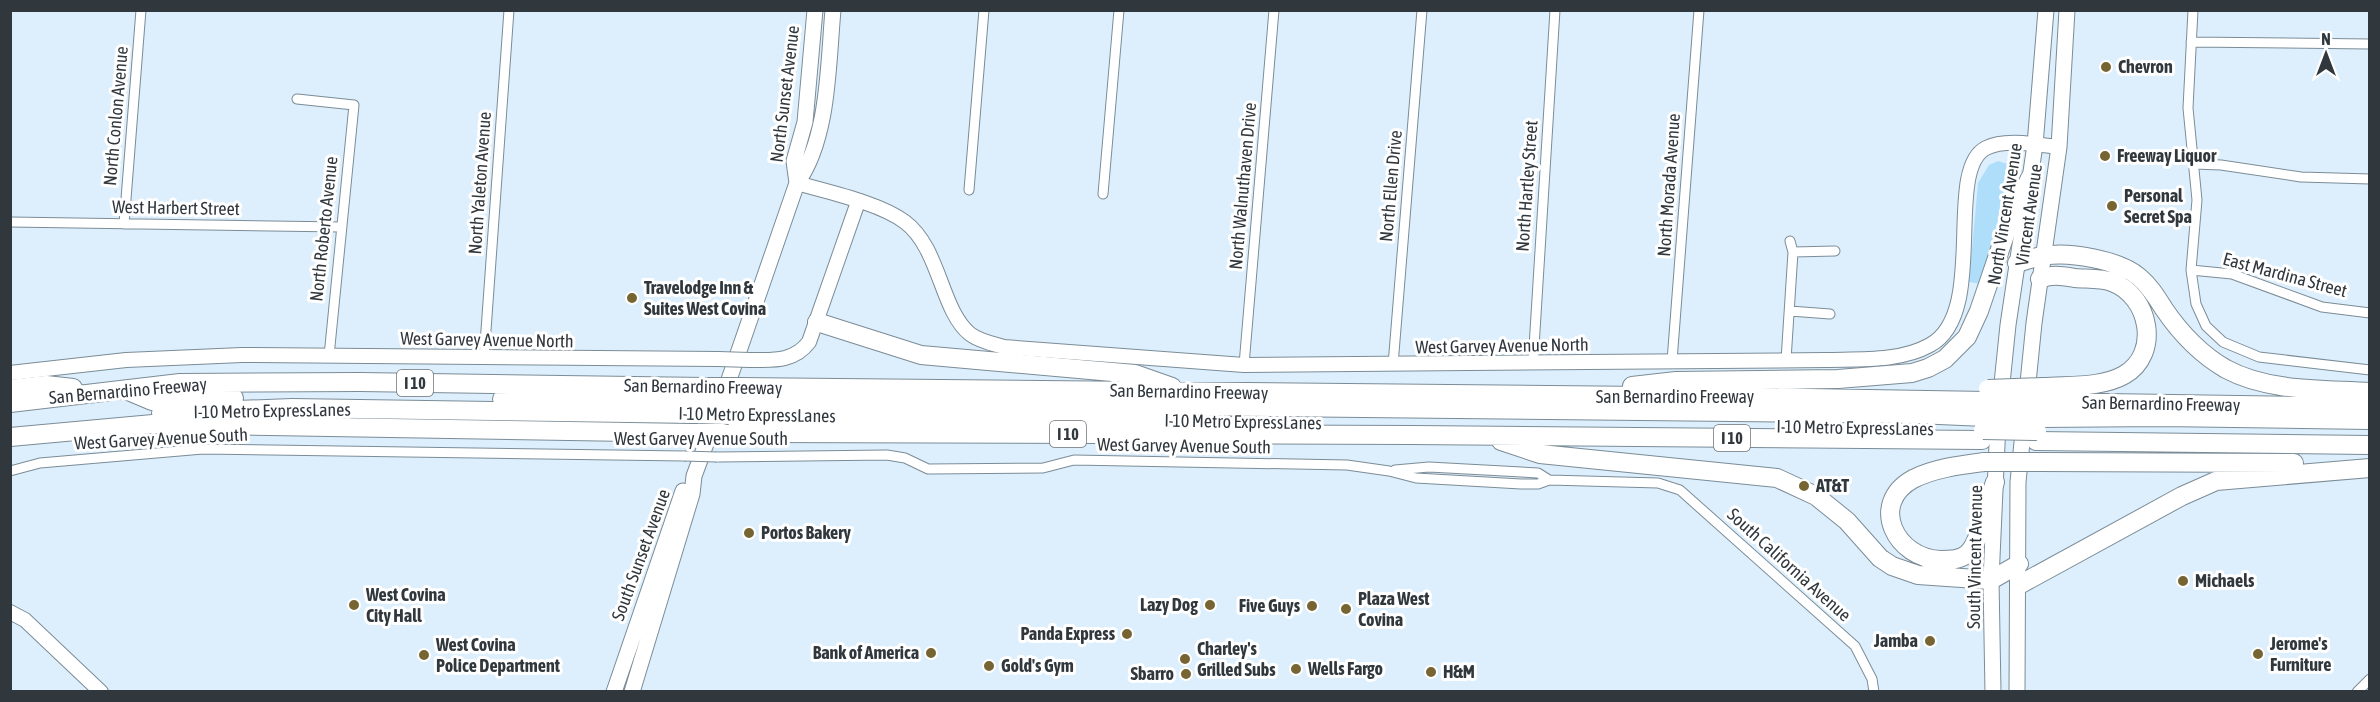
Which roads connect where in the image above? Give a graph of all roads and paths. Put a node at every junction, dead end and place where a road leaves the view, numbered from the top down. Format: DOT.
graph roads {
  1 [pos="141,10"];
  2 [pos="509,10"];
  3 [pos="815,10"];
  4 [pos="833,10"];
  5 [pos="984,10"];
  6 [pos="1119,10"];
  7 [pos="1274,10"];
  8 [pos="1422,10"];
  9 [pos="1555,10"];
  10 [pos="1698,10"];
  11 [pos="2046,10"];
  12 [pos="2067,10"];
  13 [pos="2193,10"];
  14 [pos="2191,42"];
  15 [pos="2370,44"];
  16 [pos="297,99"];
  17 [pos="2035,145"];
  18 [pos="2058,147"];
  19 [pos="2194,164"];
  20 [pos="2030,177"];
  21 [pos="2370,179"];
  22 [pos="796,183"];
  23 [pos="969,190"];
  24 [pos="1103,194"];
  25 [pos="858,202"];
  26 [pos="10,222"];
  27 [pos="124,224"];
  28 [pos="341,227"];
  29 [pos="1790,241"];
  30 [pos="1835,251"];
  31 [pos="1793,252"];
  32 [pos="2044,255"];
  33 [pos="2017,263"];
  34 [pos="2191,270"];
  35 [pos="2040,279"];
  36 [pos="1790,311"];
  37 [pos="2370,313"];
  38 [pos="1830,314"];
  39 [pos="817,322"];
  40 [pos="329,356"];
  41 [pos="484,358"];
  42 [pos="1786,360"];
  43 [pos="1672,362"];
  44 [pos="1533,363"];
  45 [pos="1244,365"];
  46 [pos="1393,365"];
  47 [pos="2370,370"];
  48 [pos="10,373"];
  49 [pos="10,389"];
  50 [pos="99,392"];
  51 [pos="1188,392"];
  52 [pos="2370,392"];
  53 [pos="1547,396"];
  54 [pos="701,401"];
  55 [pos="10,403"];
  56 [pos="730,405"];
  57 [pos="2370,407"];
  58 [pos="1987,417"];
  59 [pos="2036,417"];
  60 [pos="2370,420"];
  61 [pos="120,426"];
  62 [pos="76,430"];
  63 [pos="2370,434"];
  64 [pos="1482,436"];
  65 [pos="10,437"];
  66 [pos="10,444"];
  67 [pos="2370,445"];
  68 [pos="2370,466"];
  69 [pos="10,471"];
  70 [pos="694,476"];
  71 [pos="1995,482"];
  72 [pos="1658,483"];
  73 [pos="2019,564"];
  74 [pos="1991,580"];
  75 [pos="2019,585"];
  76 [pos="10,612"];
  77 [pos="2370,679"];
  78 [pos="101,692"];
  79 [pos="614,692"];
  80 [pos="632,692"];
  81 [pos="1874,692"];
  82 [pos="1993,692"];
  83 [pos="2017,692"];
  84 [pos="2357,692"];
  1 -- 27 [label="street, North Conlon Avenue"];
  2 -- 41 [label="street, North Yaleton Avenue"];
  3 -- 22 [label="main road, North Sunset Avenue"];
  4 -- 22 [label="main road, North Sunset Avenue"];
  5 -- 23 [label="street"];
  6 -- 24 [label="street"];
  7 -- 45 [label="street, North Walnuthaven Drive"];
  8 -- 46 [label="street, North Ellen Drive"];
  9 -- 44 [label="street, North Hartley Street"];
  10 -- 43 [label="street, North Morada Avenue"];
  11 -- 17 [label="main road, North Vincent Avenue"];
  12 -- 18 [label="main road, Vincent Avenue"];
  13 -- 14 [label="street"];
  14 -- 15 [label="street"];
  14 -- 19 [label="street"];
  16 -- 28 [label="street, North Roberto Avenue"];
  17 -- 18 [label="street, West Garvey Avenue North"];
  17 -- 20 [label="main road, North Vincent Avenue"];
  17 -- 42 [label="street, West Garvey Avenue North"];
  18 -- 32 [label="main road, Vincent Avenue"];
  19 -- 21 [label="street"];
  19 -- 34 [label="street"];
  20 -- 33 [label="main road, North Vincent Avenue"];
  20 -- 53 [label="highway"];
  22 -- 25 [label="street, West Garvey Avenue North"];
  22 -- 56 [label="main road, North Sunset Avenue"];
  25 -- 39 [label="street, West Garvey Avenue North"];
  25 -- 45 [label="street, West Garvey Avenue North"];
  26 -- 27 [label="street, West Harbert Street"];
  27 -- 28 [label="street, West Harbert Street"];
  28 -- 40 [label="street, North Roberto Avenue"];
  29 -- 31 [label="street"];
  30 -- 31 [label="street"];
  31 -- 36 [label="street"];
  32 -- 33 [label="highway"];
  32 -- 35 [label="main road, Vincent Avenue"];
  32 -- 52 [label="highway"];
  33 -- 58 [label="main road, North Vincent Avenue"];
  34 -- 37 [label="street, East Mardina Street"];
  34 -- 47 [label="street"];
  35 -- 59 [label="main road, Vincent Avenue"];
  35 -- 59 [label="highway"];
  36 -- 38 [label="street"];
  36 -- 42 [label="street"];
  39 -- 41 [label="street, West Garvey Avenue North, bridge"];
  39 -- 51 [label="highway"];
  40 -- 41 [label="street, West Garvey Avenue North"];
  40 -- 48 [label="street, West Garvey Avenue North"];
  42 -- 43 [label="street, West Garvey Avenue North"];
  43 -- 44 [label="street, West Garvey Avenue North"];
  44 -- 46 [label="street, West Garvey Avenue North"];
  45 -- 46 [label="street, West Garvey Avenue North"];
  49 -- 50 [label="highway"];
  50 -- 54 [label="highway, San Bernardino Freeway / I 10"];
  50 -- 55 [label="highway, San Bernardino Freeway / I 10"];
  51 -- 53 [label="highway, San Bernardino Freeway / I 10"];
  51 -- 56 [label="highway, San Bernardino Freeway / I 10"];
  53 -- 58 [label="highway, San Bernardino Freeway / I 10"];
  54 -- 56 [label="highway, San Bernardino Freeway / I 10, bridge"];
  54 -- 56 [label="highway, I-10 Metro ExpressLanes, bridge"];
  54 -- 61 [label="highway, I-10 Metro ExpressLanes"];
  56 -- 58 [label="highway, I-10 Metro ExpressLanes"];
  56 -- 70 [label="main road, North Sunset Avenue"];
  57 -- 59 [label="highway, San Bernardino Freeway / I 10"];
  58 -- 59 [label="highway, bridge"];
  58 -- 59 [label="highway, San Bernardino Freeway / I 10"];
  58 -- 64 [label="highway, San Bernardino Freeway / I 10"];
  58 -- 71 [label="main road, South Vincent Avenue"];
  59 -- 60 [label="highway"];
  59 -- 63 [label="highway"];
  59 -- 67 [label="highway, San Bernardino Freeway / I 10"];
  59 -- 73 [label="main road"];
  61 -- 62 [label="highway, San Bernardino Freeway / I 10"];
  61 -- 64 [label="highway, San Bernardino Freeway / I 10, bridge"];
  62 -- 65 [label="highway, San Bernardino Freeway / I 10"];
  62 -- 66 [label="highway"];
  64 -- 74 [label="highway"];
  68 -- 71 [label="highway, bridge"];
  68 -- 75 [label="highway"];
  69 -- 72 [label="street, West Garvey Avenue South, bridge"];
  70 -- 79 [label="main road, South Sunset Avenue"];
  70 -- 80 [label="main road, South Sunset Avenue"];
  71 -- 74 [label="main road, South Vincent Avenue"];
  72 -- 81 [label="street, South California Avenue"];
  73 -- 74 [label="highway"];
  73 -- 75 [label="main road"];
  74 -- 82 [label="main road, South Vincent Avenue"];
  75 -- 83 [label="main road"];
  76 -- 78 [label="street"];
  77 -- 84 [label="street"];
}
